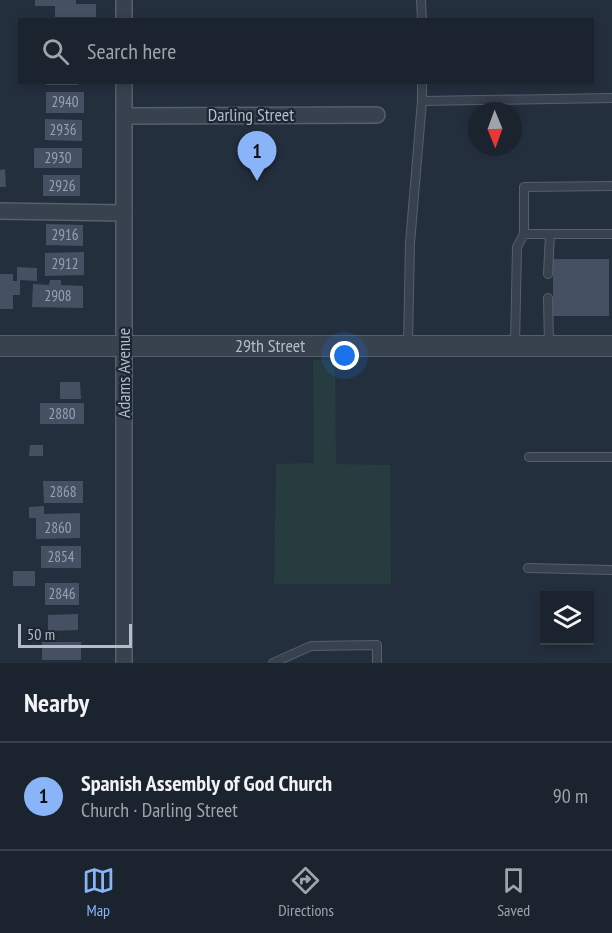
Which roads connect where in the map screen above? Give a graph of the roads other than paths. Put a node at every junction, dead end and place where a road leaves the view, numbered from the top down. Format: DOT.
graph roads {
  1 [pos="124,0"];
  2 [pos="421,0"];
  3 [pos="124,18"];
  4 [pos="422,18"];
  5 [pos="124,84"];
  6 [pos="422,84"];
  7 [pos="612,98"];
  8 [pos="422,101"];
  9 [pos="377,115"];
  10 [pos="124,116"];
  11 [pos="612,186"];
  12 [pos="0,212"];
  13 [pos="124,213"];
  14 [pos="524,234"];
  15 [pos="550,234"];
  16 [pos="612,234"];
  17 [pos="548,274"];
  18 [pos="548,298"];
  19 [pos="408,345"];
  20 [pos="550,345"];
  21 [pos="0,346"];
  22 [pos="124,346"];
  23 [pos="515,346"];
  24 [pos="612,346"];
  25 [pos="529,456"];
  26 [pos="612,457"];
  27 [pos="528,568"];
  28 [pos="612,570"];
  29 [pos="124,663"];
  30 [pos="273,663"];
  31 [pos="377,663"];
  1 -- 3 [label="street"];
  2 -- 4 [label="lane"];
  5 -- 10 [label="street, Adams Avenue"];
  6 -- 8 [label="lane"];
  7 -- 8 [label="lane"];
  8 -- 19 [label="lane"];
  9 -- 10 [label="street, Darling Street"];
  10 -- 13 [label="street, Adams Avenue"];
  11 -- 14 [label="lane"];
  12 -- 13 [label="street"];
  13 -- 22 [label="street, Adams Avenue"];
  14 -- 15 [label="lane"];
  14 -- 23 [label="lane"];
  15 -- 16 [label="lane"];
  15 -- 17 [label="lane"];
  18 -- 20 [label="lane"];
  19 -- 22 [label="street, 29th Street"];
  19 -- 23 [label="street, 29th Street"];
  20 -- 23 [label="street, 29th Street"];
  20 -- 24 [label="street, 29th Street"];
  21 -- 22 [label="street, 29th Street"];
  22 -- 29 [label="street, Adams Avenue"];
  25 -- 26 [label="lane"];
  27 -- 28 [label="lane"];
  30 -- 31 [label="lane"];
}
